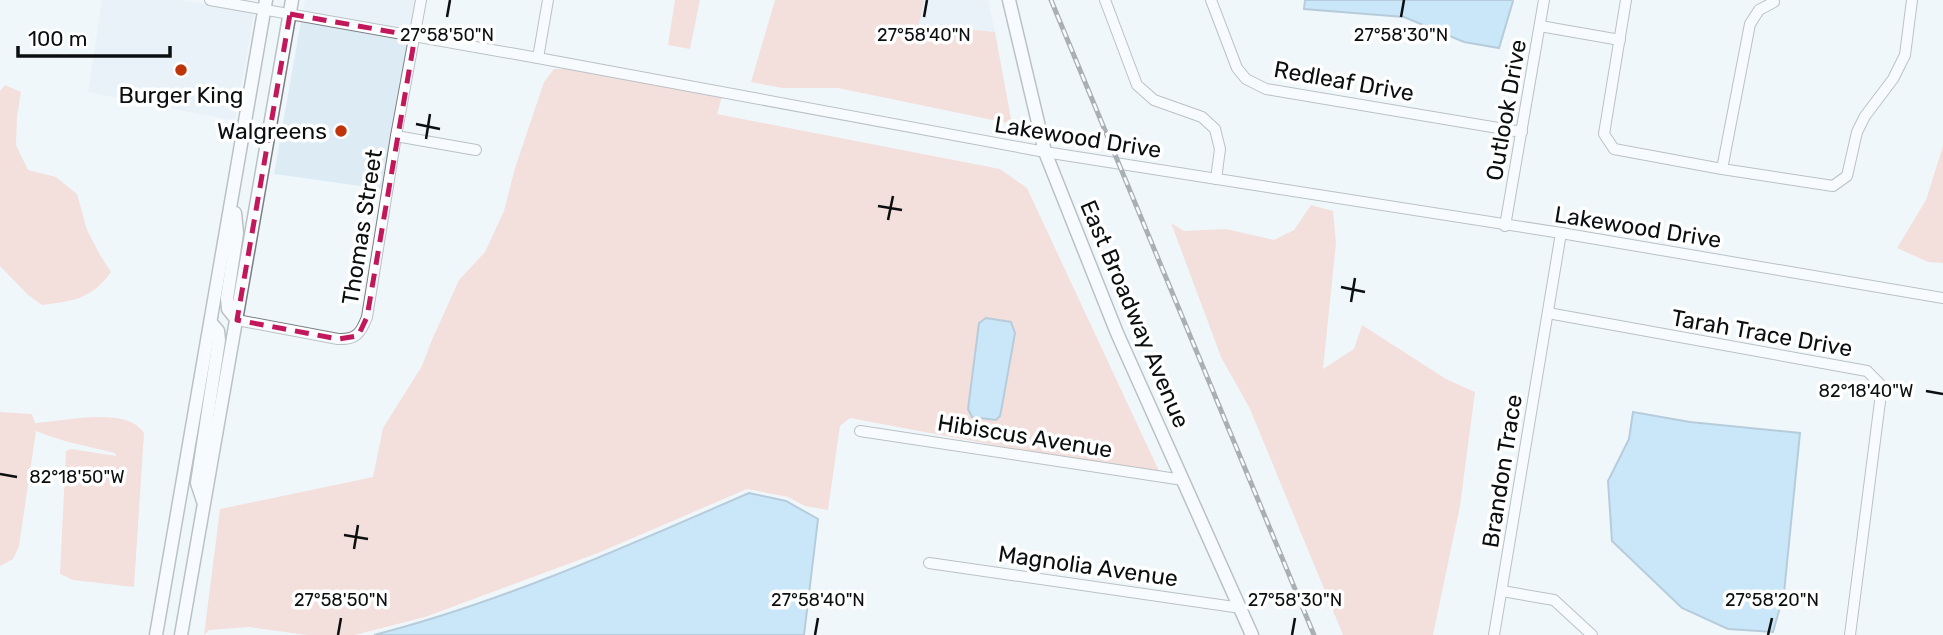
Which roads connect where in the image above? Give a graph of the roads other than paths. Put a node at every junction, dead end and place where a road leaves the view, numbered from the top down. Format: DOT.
graph roads {
  1 [pos="210,0"];
  2 [pos="292,0"];
  3 [pos="421,0"];
  4 [pos="548,0"];
  5 [pos="1009,0"];
  6 [pos="1105,0"];
  7 [pos="1211,0"];
  8 [pos="1544,0"];
  9 [pos="1626,0"];
  10 [pos="1912,0"];
  11 [pos="1774,2"];
  12 [pos="265,5"];
  13 [pos="290,14"];
  14 [pos="1540,26"];
  15 [pos="415,36"];
  16 [pos="1620,40"];
  17 [pos="538,58"];
  18 [pos="1522,132"];
  19 [pos="396,136"];
  20 [pos="476,150"];
  21 [pos="1045,152"];
  22 [pos="1722,169"];
  23 [pos="1216,179"];
  24 [pos="234,195"];
  25 [pos="1505,226"];
  26 [pos="1561,233"];
  27 [pos="1943,298"];
  28 [pos="1548,313"];
  29 [pos="237,320"];
  30 [pos="211,323"];
  31 [pos="860,431"];
  32 [pos="1183,480"];
  33 [pos="204,504"];
  34 [pos="929,563"];
  35 [pos="1502,591"];
  36 [pos="1241,608"];
  37 [pos="156,635"];
  38 [pos="181,635"];
  39 [pos="1252,635"];
  40 [pos="1494,635"];
  41 [pos="1592,635"];
  42 [pos="1850,635"];
  1 -- 12 [label="street, Lakewood Drive"];
  2 -- 13 [label="main road"];
  3 -- 15 [label="street, Thomas Street"];
  4 -- 17 [label="street"];
  5 -- 21 [label="main road, East Broadway Avenue"];
  6 -- 23 [label="street"];
  7 -- 18 [label="street, Redleaf Drive"];
  8 -- 14 [label="street, Outlook Drive"];
  9 -- 16 [label="street"];
  10 -- 22 [label="street"];
  11 -- 22 [label="street"];
  12 -- 13 [label="street, Lakewood Drive"];
  12 -- 24 [label="main road"];
  13 -- 15 [label="street, Lakewood Drive"];
  13 -- 29 [label="main road"];
  14 -- 16 [label="street"];
  14 -- 18 [label="street, Outlook Drive"];
  15 -- 17 [label="street, Lakewood Drive"];
  15 -- 19 [label="street, Thomas Street"];
  16 -- 22 [label="street"];
  17 -- 21 [label="street, Lakewood Drive"];
  18 -- 25 [label="street, Outlook Drive"];
  19 -- 20 [label="street"];
  19 -- 29 [label="street, Thomas Street"];
  21 -- 23 [label="street, Lakewood Drive"];
  21 -- 32 [label="main road, East Broadway Avenue"];
  23 -- 25 [label="street, Lakewood Drive"];
  24 -- 29 [label="main road"];
  24 -- 30 [label="main road"];
  25 -- 26 [label="street, Lakewood Drive"];
  26 -- 27 [label="street, Lakewood Drive"];
  26 -- 28 [label="street, Brandon Trace"];
  28 -- 35 [label="street, Brandon Trace"];
  28 -- 42 [label="street, Tarah Trace Drive"];
  29 -- 33 [label="main road"];
  30 -- 33 [label="main road"];
  30 -- 37 [label="main road"];
  31 -- 32 [label="street, Hibiscus Avenue"];
  32 -- 36 [label="main road, East Broadway Avenue"];
  33 -- 38 [label="main road"];
  34 -- 36 [label="street, Magnolia Avenue"];
  35 -- 40 [label="street, Brandon Trace"];
  35 -- 41 [label="street"];
  36 -- 39 [label="main road, East Broadway Avenue"];
}
